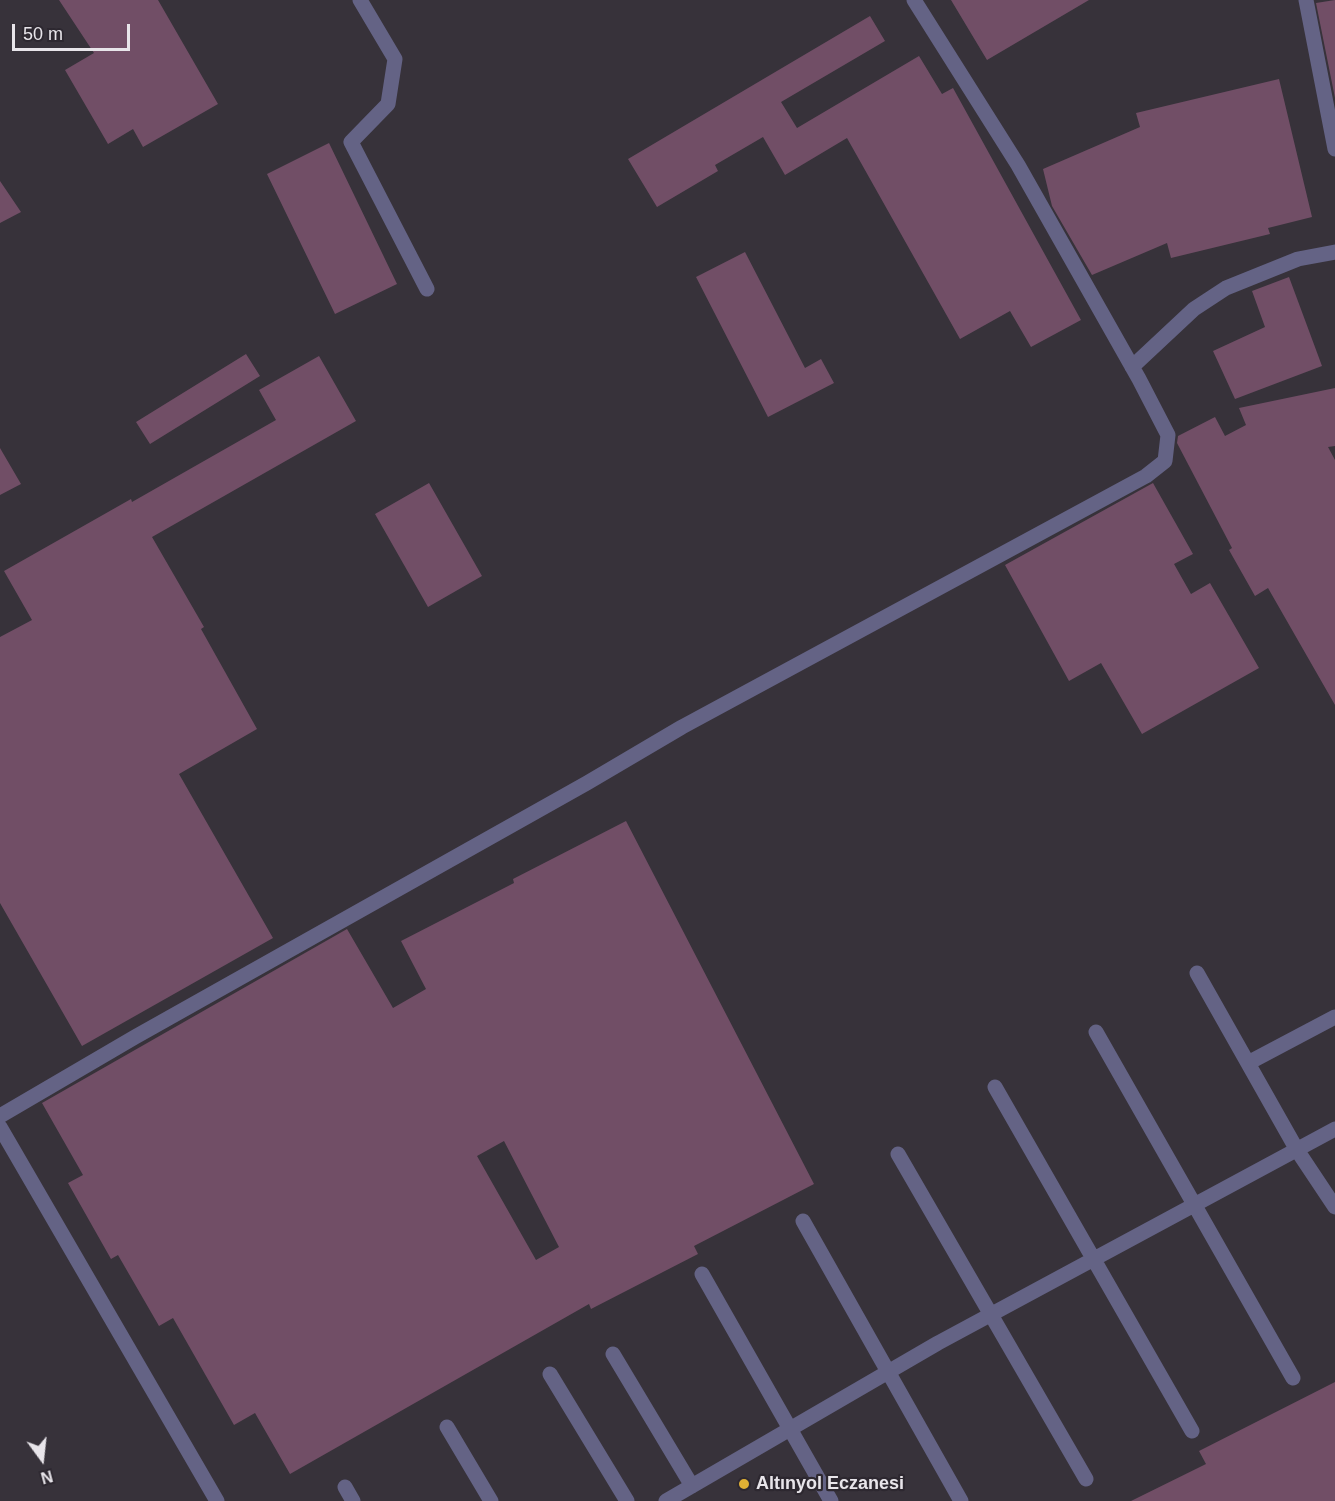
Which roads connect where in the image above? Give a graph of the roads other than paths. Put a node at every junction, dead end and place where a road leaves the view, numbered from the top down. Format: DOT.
graph roads {
  1 [pos="360,0"];
  2 [pos="914,0"];
  3 [pos="1306,0"];
  4 [pos="1335,149"];
  5 [pos="1335,252"];
  6 [pos="427,289"];
  7 [pos="1132,367"];
  8 [pos="1197,973"];
  9 [pos="1335,1017"];
  10 [pos="1096,1032"];
  11 [pos="1248,1063"];
  12 [pos="995,1087"];
  13 [pos="0,1116"];
  14 [pos="0,1127"];
  15 [pos="1335,1129"];
  16 [pos="1297,1150"];
  17 [pos="898,1154"];
  18 [pos="1194,1205"];
  19 [pos="1335,1207"];
  20 [pos="803,1221"];
  21 [pos="1093,1260"];
  22 [pos="702,1274"];
  23 [pos="990,1315"];
  24 [pos="613,1354"];
  25 [pos="889,1372"];
  26 [pos="550,1374"];
  27 [pos="1293,1378"];
  28 [pos="447,1427"];
  29 [pos="789,1430"];
  30 [pos="1192,1431"];
  31 [pos="1086,1479"];
  32 [pos="692,1486"];
  33 [pos="345,1487"];
  34 [pos="217,1501"];
  35 [pos="353,1501"];
  36 [pos="491,1501"];
  37 [pos="627,1501"];
  38 [pos="666,1501"];
  39 [pos="831,1501"];
  40 [pos="961,1501"];
  1 -- 6 [label="street"];
  2 -- 7 [label="street"];
  3 -- 4 [label="street"];
  5 -- 7 [label="street"];
  7 -- 13 [label="street"];
  8 -- 11 [label="street"];
  9 -- 11 [label="street"];
  10 -- 18 [label="street"];
  11 -- 16 [label="street"];
  12 -- 21 [label="street"];
  14 -- 34 [label="street"];
  15 -- 16 [label="street"];
  16 -- 18 [label="street"];
  16 -- 19 [label="street"];
  17 -- 23 [label="street"];
  18 -- 21 [label="street"];
  18 -- 27 [label="street"];
  20 -- 25 [label="street"];
  21 -- 23 [label="street"];
  21 -- 30 [label="street"];
  22 -- 29 [label="street"];
  23 -- 25 [label="street"];
  23 -- 31 [label="street"];
  24 -- 32 [label="street"];
  25 -- 29 [label="street"];
  25 -- 40 [label="street"];
  26 -- 37 [label="street"];
  28 -- 36 [label="street"];
  29 -- 32 [label="street"];
  29 -- 39 [label="street"];
  32 -- 38 [label="street"];
  33 -- 35 [label="street"];
}
